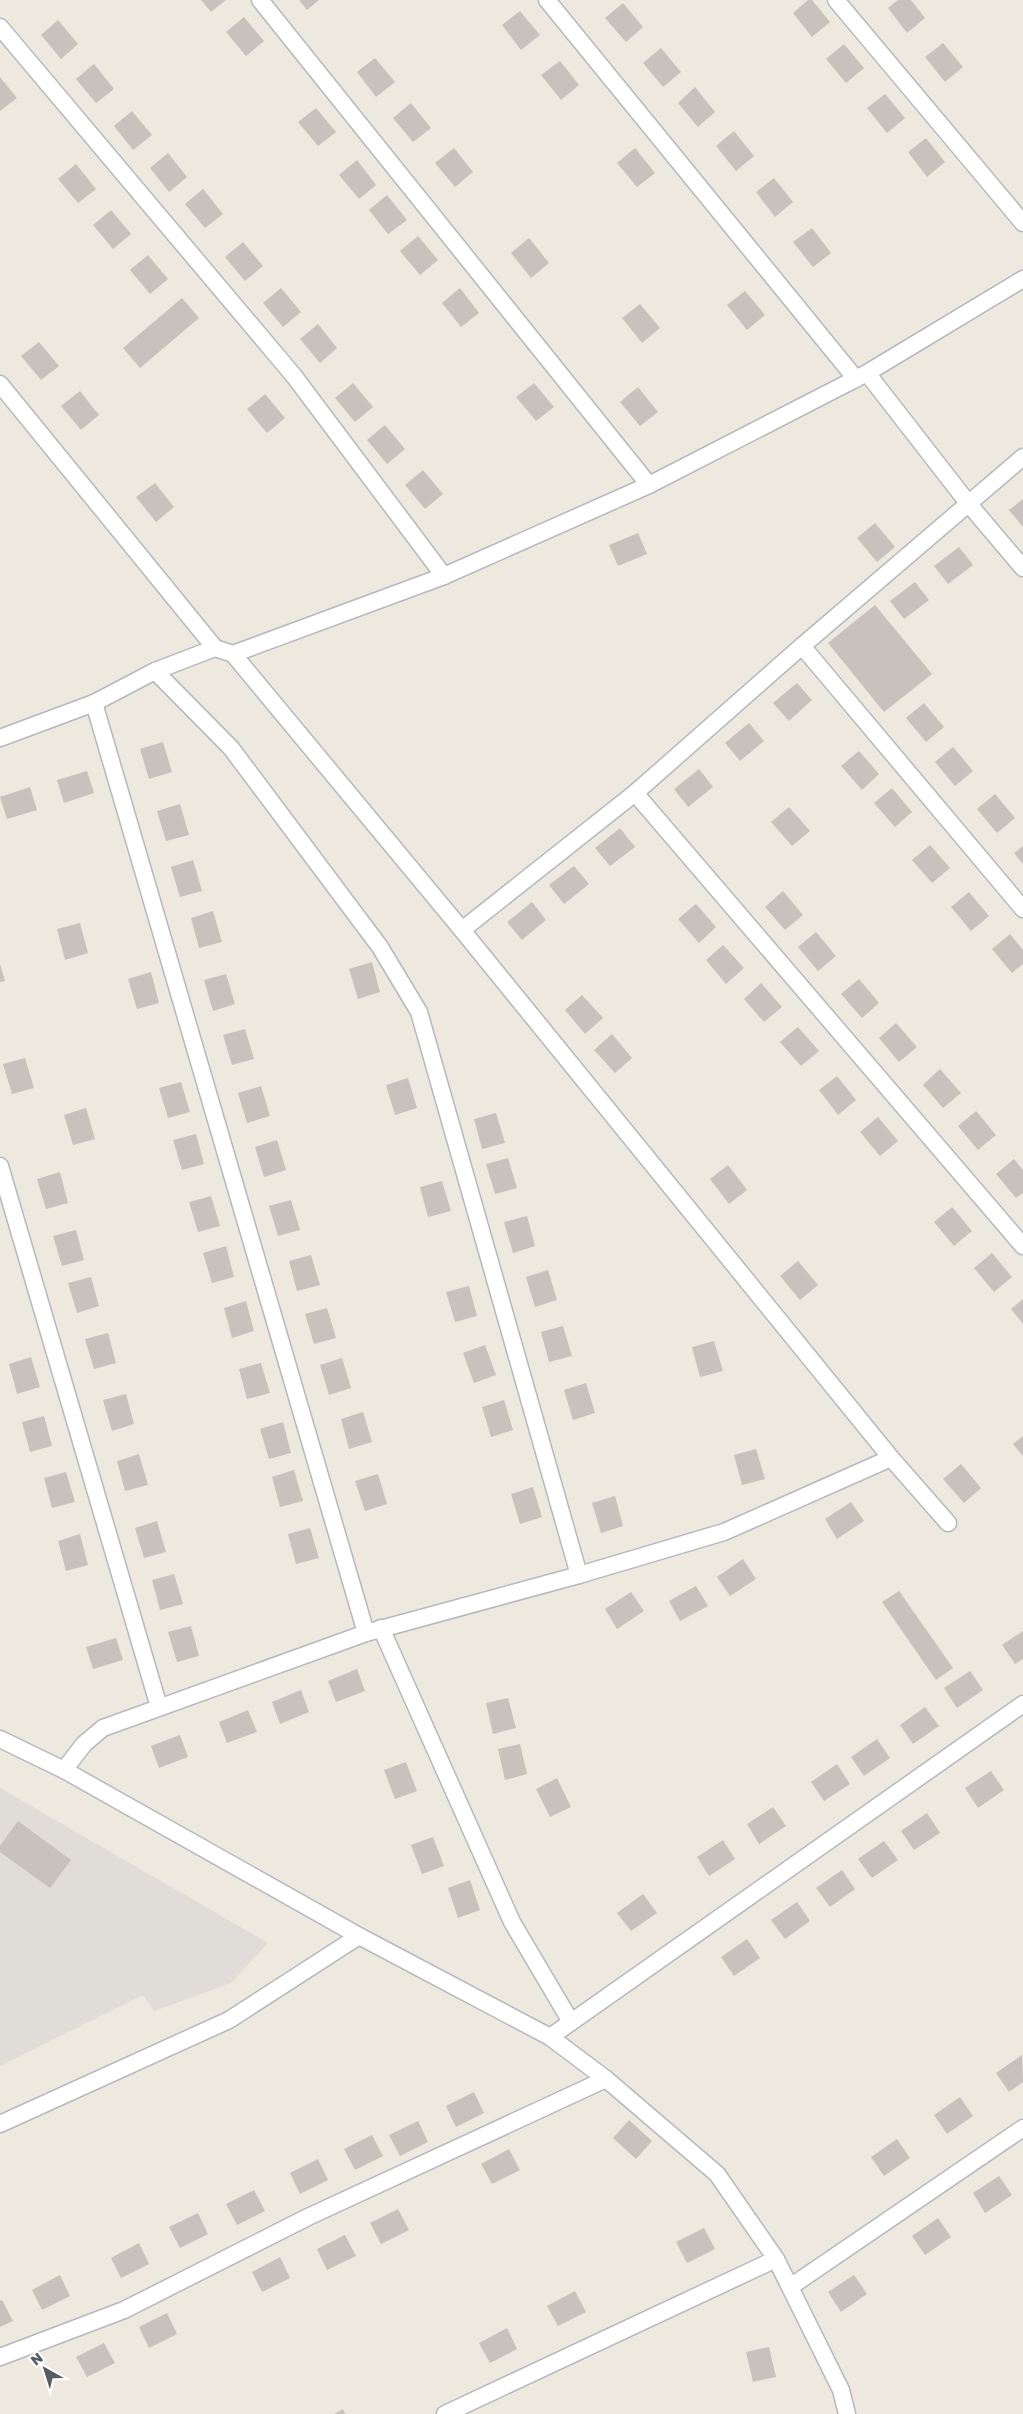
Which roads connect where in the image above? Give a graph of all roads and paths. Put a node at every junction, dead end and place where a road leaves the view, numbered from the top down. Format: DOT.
graph roads {
  1 [pos="260,0"];
  2 [pos="547,0"];
  3 [pos="836,0"];
  4 [pos="0,27"];
  5 [pos="1023,223"];
  6 [pos="1023,279"];
  7 [pos="861,376"];
  8 [pos="0,384"];
  9 [pos="1023,457"];
  10 [pos="649,485"];
  11 [pos="968,503"];
  12 [pos="1023,568"];
  13 [pos="444,576"];
  14 [pos="802,646"];
  15 [pos="215,648"];
  16 [pos="233,654"];
  17 [pos="155,671"];
  18 [pos="94,703"];
  19 [pos="0,738"];
  20 [pos="636,793"];
  21 [pos="1023,909"];
  22 [pos="462,930"];
  23 [pos="0,1166"];
  24 [pos="1023,1246"];
  25 [pos="891,1458"];
  26 [pos="948,1523"];
  27 [pos="579,1575"];
  28 [pos="374,1630"];
  29 [pos="1023,1704"];
  30 [pos="159,1707"];
  31 [pos="0,1739"];
  32 [pos="64,1770"];
  33 [pos="359,1936"];
  34 [pos="571,2022"];
  35 [pos="550,2037"];
  36 [pos="606,2079"];
  37 [pos="0,2124"];
  38 [pos="1023,2128"];
  39 [pos="776,2259"];
  40 [pos="790,2287"];
  41 [pos="0,2356"];
  42 [pos="445,2414"];
  43 [pos="847,2414"];
  1 -- 10 [label="street"];
  2 -- 7 [label="street"];
  3 -- 5 [label="street"];
  4 -- 13 [label="street"];
  6 -- 7 [label="street"];
  7 -- 10 [label="street"];
  7 -- 11 [label="street"];
  8 -- 15 [label="street"];
  9 -- 11 [label="street"];
  10 -- 13 [label="street"];
  11 -- 12 [label="street"];
  11 -- 14 [label="street"];
  13 -- 16 [label="street"];
  14 -- 20 [label="street"];
  14 -- 21 [label="street"];
  15 -- 16 [label="street"];
  15 -- 17 [label="street"];
  16 -- 22 [label="street"];
  17 -- 18 [label="street"];
  17 -- 27 [label="street"];
  18 -- 19 [label="street"];
  18 -- 28 [label="street"];
  20 -- 22 [label="street"];
  20 -- 24 [label="street"];
  22 -- 25 [label="street"];
  23 -- 30 [label="street"];
  25 -- 26 [label="street"];
  25 -- 27 [label="street"];
  27 -- 28 [label="street"];
  28 -- 30 [label="street"];
  28 -- 34 [label="street"];
  29 -- 34 [label="street"];
  30 -- 32 [label="street"];
  31 -- 32 [label="street"];
  32 -- 33 [label="street"];
  33 -- 35 [label="street"];
  33 -- 37 [label="street"];
  34 -- 35 [label="street"];
  35 -- 36 [label="street"];
  36 -- 39 [label="street"];
  36 -- 41 [label="street"];
  38 -- 40 [label="street"];
  39 -- 40 [label="street"];
  39 -- 42 [label="street"];
  40 -- 43 [label="street"];
}
